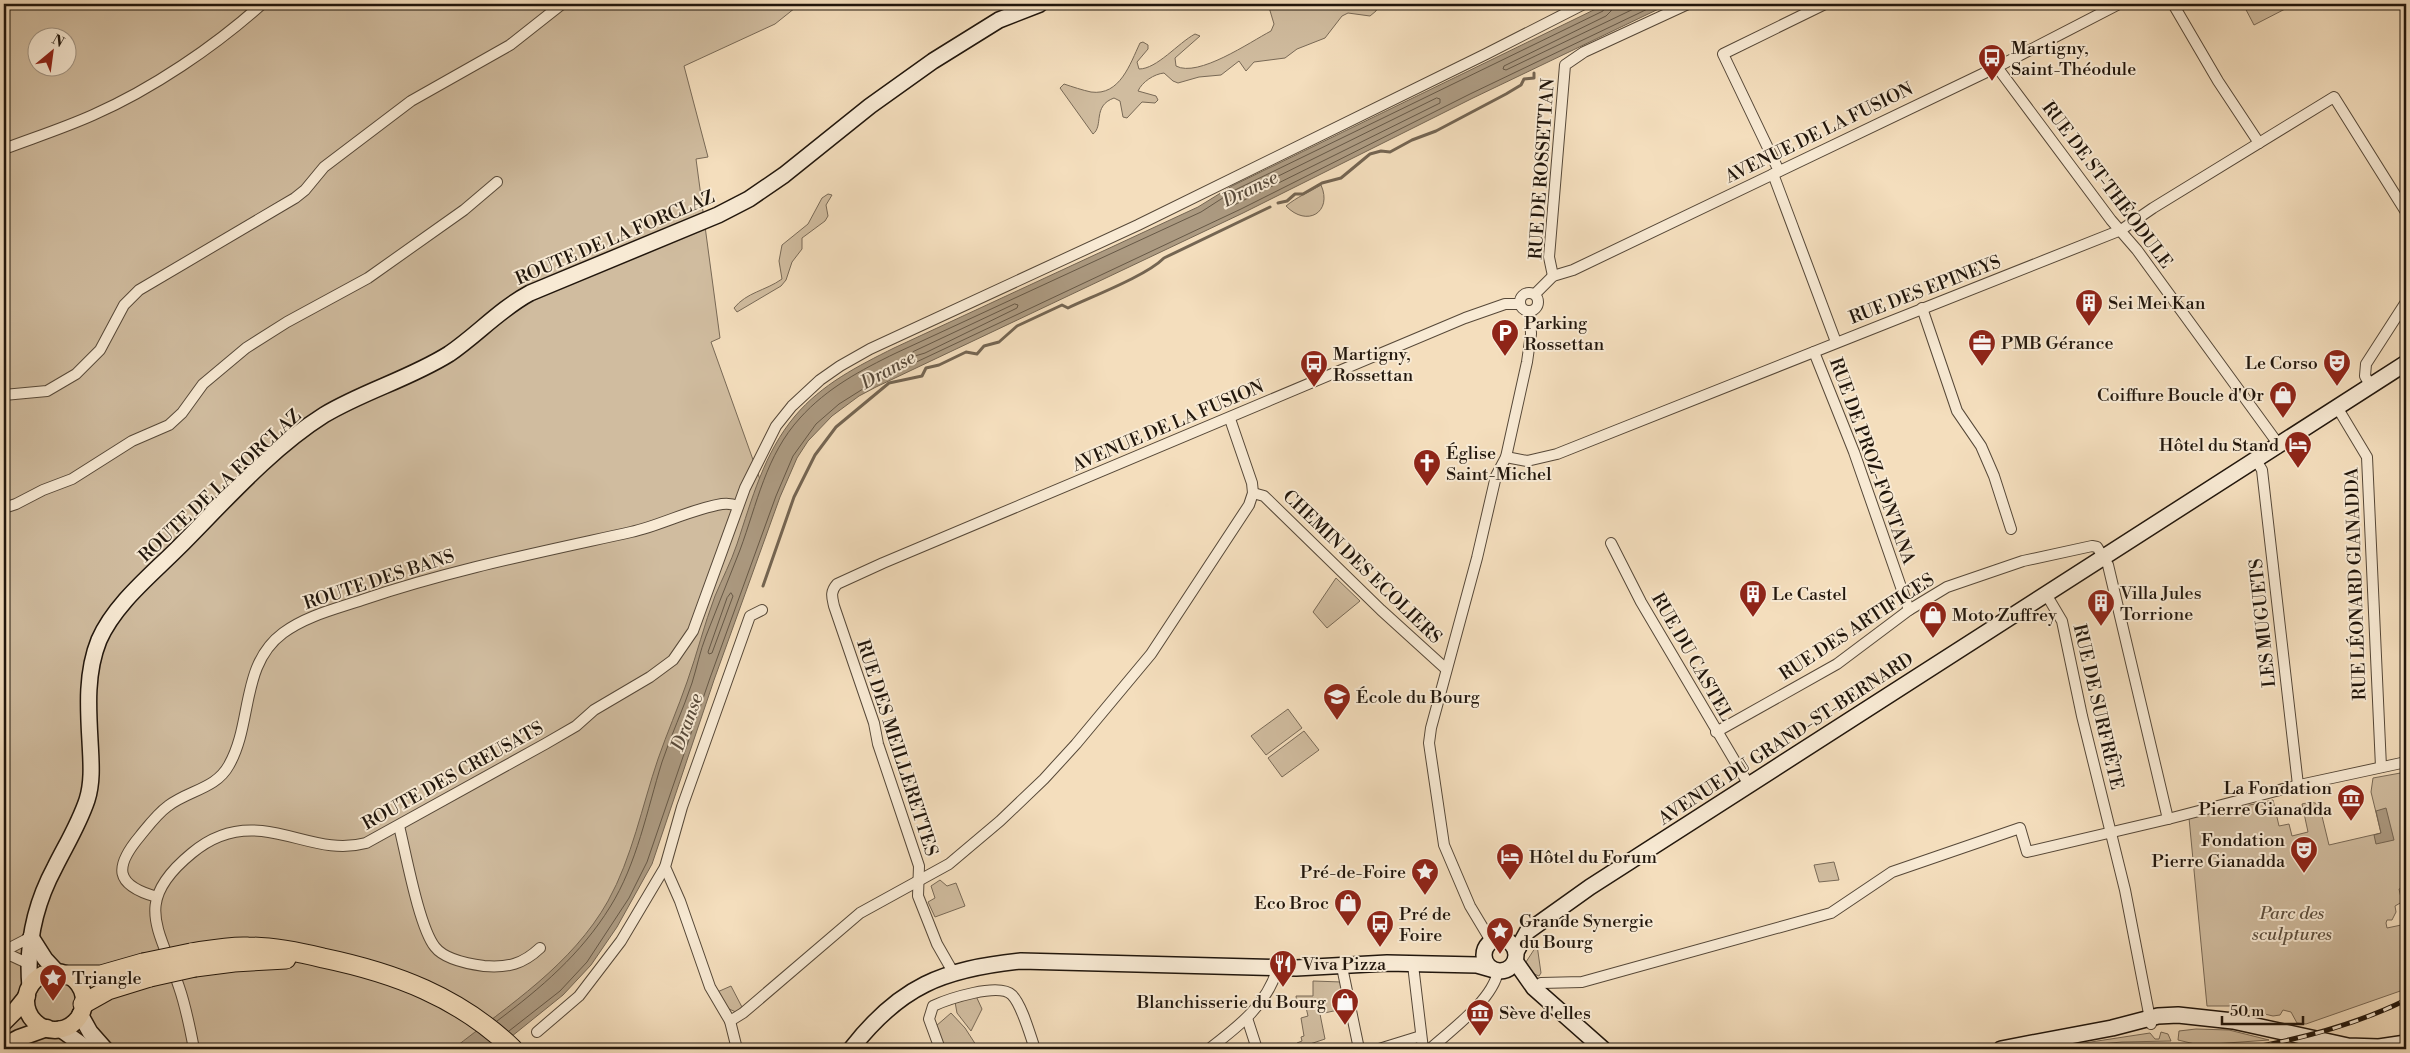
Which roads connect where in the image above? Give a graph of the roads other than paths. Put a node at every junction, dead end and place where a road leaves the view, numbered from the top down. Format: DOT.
graph roads {
  1 [pos="262,4"];
  2 [pos="562,4"];
  3 [pos="1040,4"];
  4 [pos="1584,4"];
  5 [pos="1688,4"];
  6 [pos="1825,4"];
  7 [pos="2119,4"];
  8 [pos="2173,4"];
  9 [pos="1997,67"];
  10 [pos="2259,143"];
  11 [pos="4,149"];
  12 [pos="1776,172"];
  13 [pos="497,182"];
  14 [pos="2406,212"];
  15 [pos="2121,230"];
  16 [pos="1553,276"];
  17 [pos="1534,294"];
  18 [pos="2406,302"];
  19 [pos="1520,304"];
  20 [pos="1922,308"];
  21 [pos="1530,311"];
  22 [pos="1836,342"];
  23 [pos="1814,352"];
  24 [pos="2406,363"];
  25 [pos="2370,385"];
  26 [pos="4,395"];
  27 [pos="2337,407"];
  28 [pos="1230,419"];
  29 [pos="2279,445"];
  30 [pos="1506,457"];
  31 [pos="2256,460"];
  32 [pos="1253,493"];
  33 [pos="738,506"];
  34 [pos="4,508"];
  35 [pos="2011,528"];
  36 [pos="1611,542"];
  37 [pos="2104,556"];
  38 [pos="833,589"];
  39 [pos="2046,594"];
  40 [pos="762,610"];
  41 [pos="1909,610"];
  42 [pos="1446,669"];
  43 [pos="1716,732"];
  44 [pos="2406,762"];
  45 [pos="2381,767"];
  46 [pos="1749,784"];
  47 [pos="2298,785"];
  48 [pos="2168,819"];
  49 [pos="399,826"];
  50 [pos="2112,831"];
  51 [pos="665,867"];
  52 [pos="918,883"];
  53 [pos="1590,887"];
  54 [pos="156,896"];
  55 [pos="31,937"];
  56 [pos="1492,943"];
  57 [pos="540,948"];
  58 [pos="4,951"];
  59 [pos="4,956"];
  60 [pos="1516,957"];
  61 [pos="27,963"];
  62 [pos="1387,963"];
  63 [pos="1413,965"];
  64 [pos="1278,967"];
  65 [pos="1342,967"];
  66 [pos="147,970"];
  67 [pos="1497,970"];
  68 [pos="953,972"];
  69 [pos="62,974"];
  70 [pos="1534,987"];
  71 [pos="28,991"];
  72 [pos="82,1009"];
  73 [pos="1247,1018"];
  74 [pos="730,1021"];
  75 [pos="4,1022"];
  76 [pos="2150,1022"];
  77 [pos="53,1029"];
  78 [pos="537,1032"];
  79 [pos="1422,1036"];
  80 [pos="2406,1043"];
  81 [pos="4,1046"];
  82 [pos="510,1047"];
  83 [pos="88,1049"];
  84 [pos="105,1049"];
  85 [pos="194,1049"];
  86 [pos="737,1049"];
  87 [pos="851,1049"];
  88 [pos="940,1049"];
  89 [pos="1035,1049"];
  90 [pos="1209,1049"];
  91 [pos="1258,1049"];
  92 [pos="1359,1049"];
  93 [pos="1379,1049"];
  94 [pos="1423,1049"];
  95 [pos="1430,1049"];
  96 [pos="1603,1049"];
  97 [pos="2001,1049"];
  1 -- 11 [label="street"];
  2 -- 26 [label="street"];
  3 -- 55 [label="street, ROUTE DE LA FORCLAZ"];
  4 -- 33 [label="street, ROUTE DES CREUSATS"];
  5 -- 16 [label="street, RUE DE ROSSETTAN"];
  6 -- 12 [label="street"];
  7 -- 9 [label="street, AVENUE DE LA FUSION"];
  8 -- 10 [label="street"];
  9 -- 12 [label="street, AVENUE DE LA FUSION"];
  9 -- 15 [label="street, RUE DE ST-THÉODULE"];
  10 -- 14 [label="street, RUE DES EPINEYS"];
  10 -- 15 [label="street, RUE DES EPINEYS"];
  12 -- 16 [label="street, AVENUE DE LA FUSION"];
  12 -- 22 [label="street"];
  13 -- 34 [label="street"];
  15 -- 20 [label="street, RUE DES EPINEYS"];
  15 -- 29 [label="street, RUE DE ST-THÉODULE"];
  16 -- 17 [label="street, AVENUE DE LA FUSION"];
  17 -- 19 [label="street, AVENUE DE LA FUSION"];
  17 -- 21 [label="street"];
  18 -- 25 [label="street"];
  19 -- 21 [label="street"];
  19 -- 28 [label="street, AVENUE DE LA FUSION"];
  20 -- 22 [label="street, RUE DES EPINEYS"];
  20 -- 35 [label="street"];
  21 -- 30 [label="street"];
  22 -- 23 [label="street, RUE DES EPINEYS"];
  23 -- 30 [label="street, RUE DES EPINEYS"];
  23 -- 41 [label="street, RUE DE PROZ-FONTANA"];
  24 -- 25 [label="street, AVENUE DU GRAND-ST-BERNARD"];
  25 -- 27 [label="street, AVENUE DU GRAND-ST-BERNARD"];
  27 -- 29 [label="street, AVENUE DU GRAND-ST-BERNARD"];
  27 -- 45 [label="street, RUE LÉONARD GIANADDA"];
  28 -- 32 [label="street"];
  28 -- 38 [label="street, AVENUE DE LA FUSION"];
  29 -- 31 [label="street, AVENUE DU GRAND-ST-BERNARD"];
  30 -- 42 [label="street"];
  31 -- 37 [label="street, AVENUE DU GRAND-ST-BERNARD"];
  31 -- 47 [label="street, LES MUGUETS"];
  32 -- 42 [label="street, CHEMIN DES ECOLIERS"];
  32 -- 52 [label="street"];
  33 -- 49 [label="street, ROUTE DES CREUSATS"];
  33 -- 54 [label="street, ROUTE DES BANS"];
  36 -- 43 [label="street, RUE DU CASTEL"];
  37 -- 39 [label="street, AVENUE DU GRAND-ST-BERNARD"];
  37 -- 41 [label="street, RUE DES ARTIFICES"];
  37 -- 48 [label="street"];
  38 -- 52 [label="street, RUE DES MEILLERETTES"];
  39 -- 46 [label="street, AVENUE DU GRAND-ST-BERNARD"];
  39 -- 50 [label="street, RUE DE SURFRÊTE"];
  40 -- 51 [label="street"];
  41 -- 43 [label="street, RUE DES ARTIFICES"];
  42 -- 56 [label="street"];
  43 -- 46 [label="street, RUE DU CASTEL"];
  44 -- 45 [label="street"];
  45 -- 47 [label="street"];
  46 -- 53 [label="street, AVENUE DU GRAND-ST-BERNARD"];
  47 -- 48 [label="street"];
  48 -- 50 [label="street"];
  49 -- 54 [label="street, ROUTE DES CREUSATS"];
  49 -- 57 [label="street"];
  50 -- 70 [label="street"];
  50 -- 76 [label="street, RUE DE SURFRÊTE"];
  51 -- 74 [label="street"];
  51 -- 78 [label="street"];
  52 -- 68 [label="street, RUE DES MEILLERETTES"];
  52 -- 74 [label="street"];
  53 -- 56 [label="street, AVENUE DU GRAND-ST-BERNARD"];
  53 -- 60 [label="street, AVENUE DU GRAND-ST-BERNARD"];
  54 -- 85 [label="street"];
  55 -- 58 [label="street"];
  55 -- 61 [label="street, ROUTE DE LA FORCLAZ"];
  55 -- 69 [label="street"];
  56 -- 60 [label="street"];
  56 -- 62 [label="street, AVENUE DU GRAND-ST-BERNARD"];
  56 -- 67 [label="street"];
  59 -- 61 [label="street"];
  60 -- 67 [label="street"];
  60 -- 70 [label="street"];
  61 -- 71 [label="street, ROUTE DE LA FORCLAZ"];
  62 -- 63 [label="street, AVENUE DU GRAND-ST-BERNARD"];
  62 -- 65 [label="street, AVENUE DU GRAND-ST-BERNARD"];
  63 -- 67 [label="street, AVENUE DU GRAND-ST-BERNARD"];
  63 -- 79 [label="street"];
  64 -- 65 [label="street, AVENUE DU GRAND-ST-BERNARD"];
  64 -- 68 [label="street, AVENUE DU GRAND-ST-BERNARD"];
  64 -- 73 [label="street"];
  65 -- 92 [label="street"];
  66 -- 69 [label="highway"];
  66 -- 72 [label="highway"];
  66 -- 82 [label="highway, bridge"];
  67 -- 70 [label="street, AVENUE DU GRAND-ST-BERNARD"];
  67 -- 95 [label="street"];
  68 -- 87 [label="street, AVENUE DU GRAND-ST-BERNARD"];
  69 -- 71 [label="main road"];
  69 -- 72 [label="main road"];
  70 -- 96 [label="street"];
  71 -- 75 [label="main road"];
  71 -- 77 [label="main road"];
  72 -- 77 [label="main road"];
  72 -- 84 [label="street"];
  73 -- 90 [label="street"];
  73 -- 91 [label="street"];
  74 -- 86 [label="street"];
  76 -- 80 [label="street"];
  76 -- 97 [label="street"];
  77 -- 81 [label="main road"];
  77 -- 83 [label="street"];
  79 -- 93 [label="street"];
  79 -- 94 [label="street"];
  88 -- 89 [label="street"];
}
